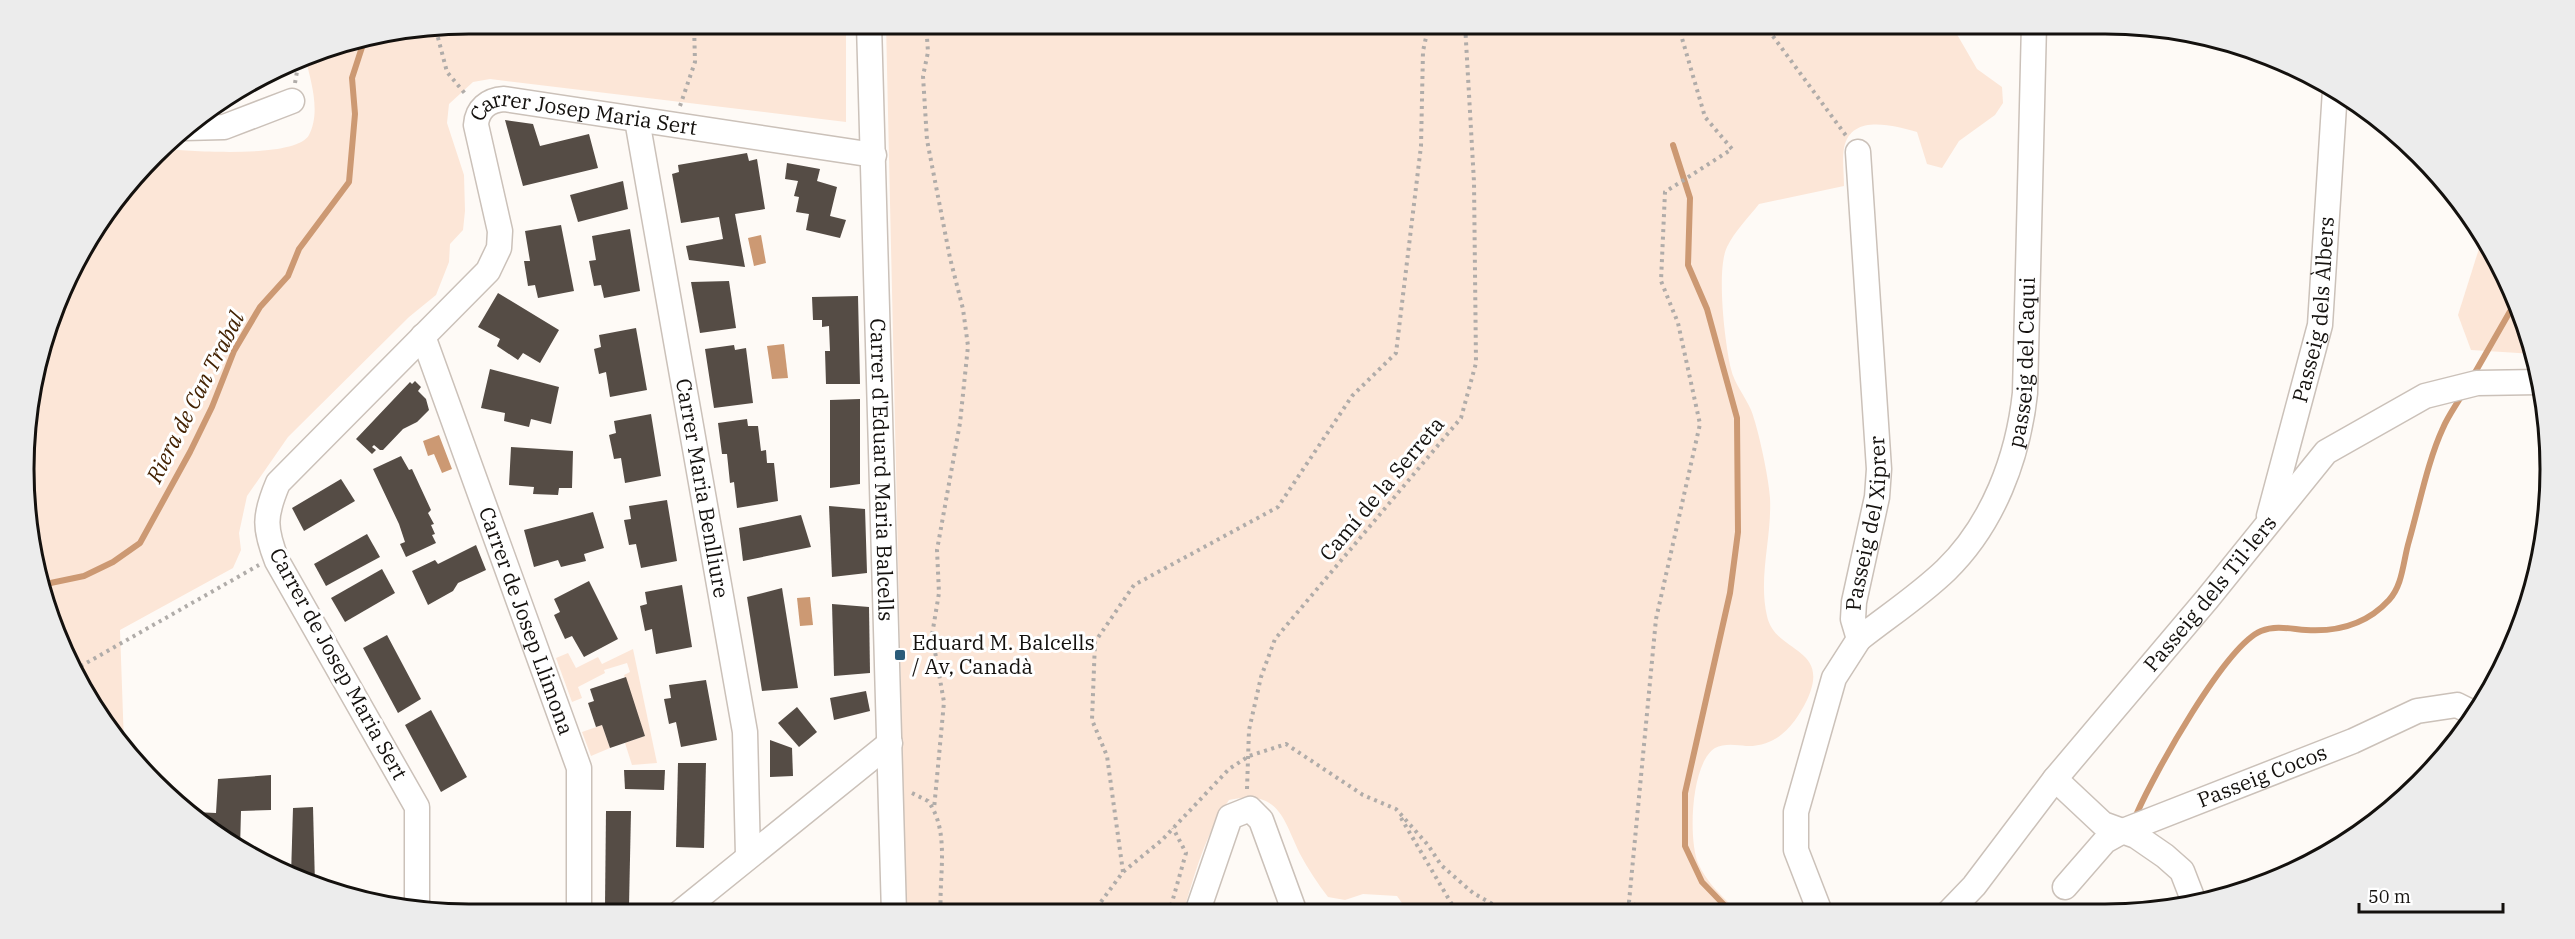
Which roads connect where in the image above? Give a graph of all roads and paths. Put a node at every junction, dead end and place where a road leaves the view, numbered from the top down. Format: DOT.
graph roads {
  1 [pos="694,34"];
  2 [pos="869,34"];
  3 [pos="927,34"];
  4 [pos="1427,34"];
  5 [pos="1466,34"];
  6 [pos="1681,34"];
  7 [pos="1771,34"];
  8 [pos="2034,34"];
  9 [pos="437,35"];
  10 [pos="475,93"];
  11 [pos="2334,100"];
  12 [pos="292,101"];
  13 [pos="678,113"];
  14 [pos="637,120"];
  15 [pos="201,128"];
  16 [pos="1857,152"];
  17 [pos="874,155"];
  18 [pos="423,336"];
  19 [pos="2531,382"];
  20 [pos="2267,525"];
  21 [pos="265,560"];
  22 [pos="1859,639"];
  23 [pos="81,666"];
  24 [pos="2467,710"];
  25 [pos="890,743"];
  26 [pos="1249,756"];
  27 [pos="2055,779"];
  28 [pos="1396,809"];
  29 [pos="1250,811"];
  30 [pos="1173,828"];
  31 [pos="2123,831"];
  32 [pos="748,856"];
  33 [pos="1123,872"];
  34 [pos="2065,887"];
  35 [pos="2192,896"];
  36 [pos="417,901"];
  37 [pos="579,904"];
  38 [pos="690,904"];
  39 [pos="894,904"];
  40 [pos="941,904"];
  41 [pos="1099,904"];
  42 [pos="1172,904"];
  43 [pos="1200,904"];
  44 [pos="1292,904"];
  45 [pos="1453,904"];
  46 [pos="1494,904"];
  47 [pos="1633,904"];
  48 [pos="1817,904"];
  49 [pos="1957,904"];
  1 -- 13 [label="path"];
  2 -- 17 [label="street, Carrer d'Eduard Maria Balcells"];
  3 -- 40 [label="path"];
  4 -- 33 [label="path"];
  5 -- 26 [label="path, Camí de la Serreta"];
  6 -- 47 [label="path"];
  7 -- 16 [label="path"];
  8 -- 22 [label="street, passeig del Caqui"];
  9 -- 10 [label="path"];
  11 -- 20 [label="street, Passeig dels Àlbers"];
  12 -- 15 [label="street"];
  14 -- 17 [label="street, Carrer Josep Maria Sert"];
  14 -- 18 [label="street, Carrer Josep Maria Sert"];
  14 -- 32 [label="street, Carrer Maria Benlliure"];
  16 -- 22 [label="street, Passeig del Xiprer"];
  17 -- 25 [label="street, Carrer d'Eduard Maria Balcells"];
  18 -- 21 [label="street, Carrer de Josep Maria Sert"];
  18 -- 37 [label="street, Carrer de Josep Llimona"];
  19 -- 20 [label="street, Passeig dels Til·lers"];
  20 -- 27 [label="street, Passeig dels Til·lers"];
  21 -- 23 [label="path"];
  21 -- 36 [label="street, Carrer de Josep Maria Sert"];
  22 -- 48 [label="street, Passeig del Xiprer"];
  24 -- 31 [label="street, Passeig Cocos"];
  25 -- 32 [label="street"];
  25 -- 39 [label="street, Carrer d'Eduard Maria Balcells"];
  26 -- 28 [label="path"];
  26 -- 29 [label="path, Camí de la Serreta"];
  26 -- 30 [label="path"];
  27 -- 31 [label="street"];
  27 -- 49 [label="street, Passeig dels Til·lers"];
  28 -- 45 [label="path"];
  28 -- 46 [label="path"];
  29 -- 43 [label="street"];
  29 -- 44 [label="street"];
  30 -- 33 [label="path"];
  30 -- 42 [label="path"];
  31 -- 34 [label="street, Passeig Cocos"];
  31 -- 35 [label="street"];
  32 -- 38 [label="street"];
  33 -- 41 [label="path"];
}
